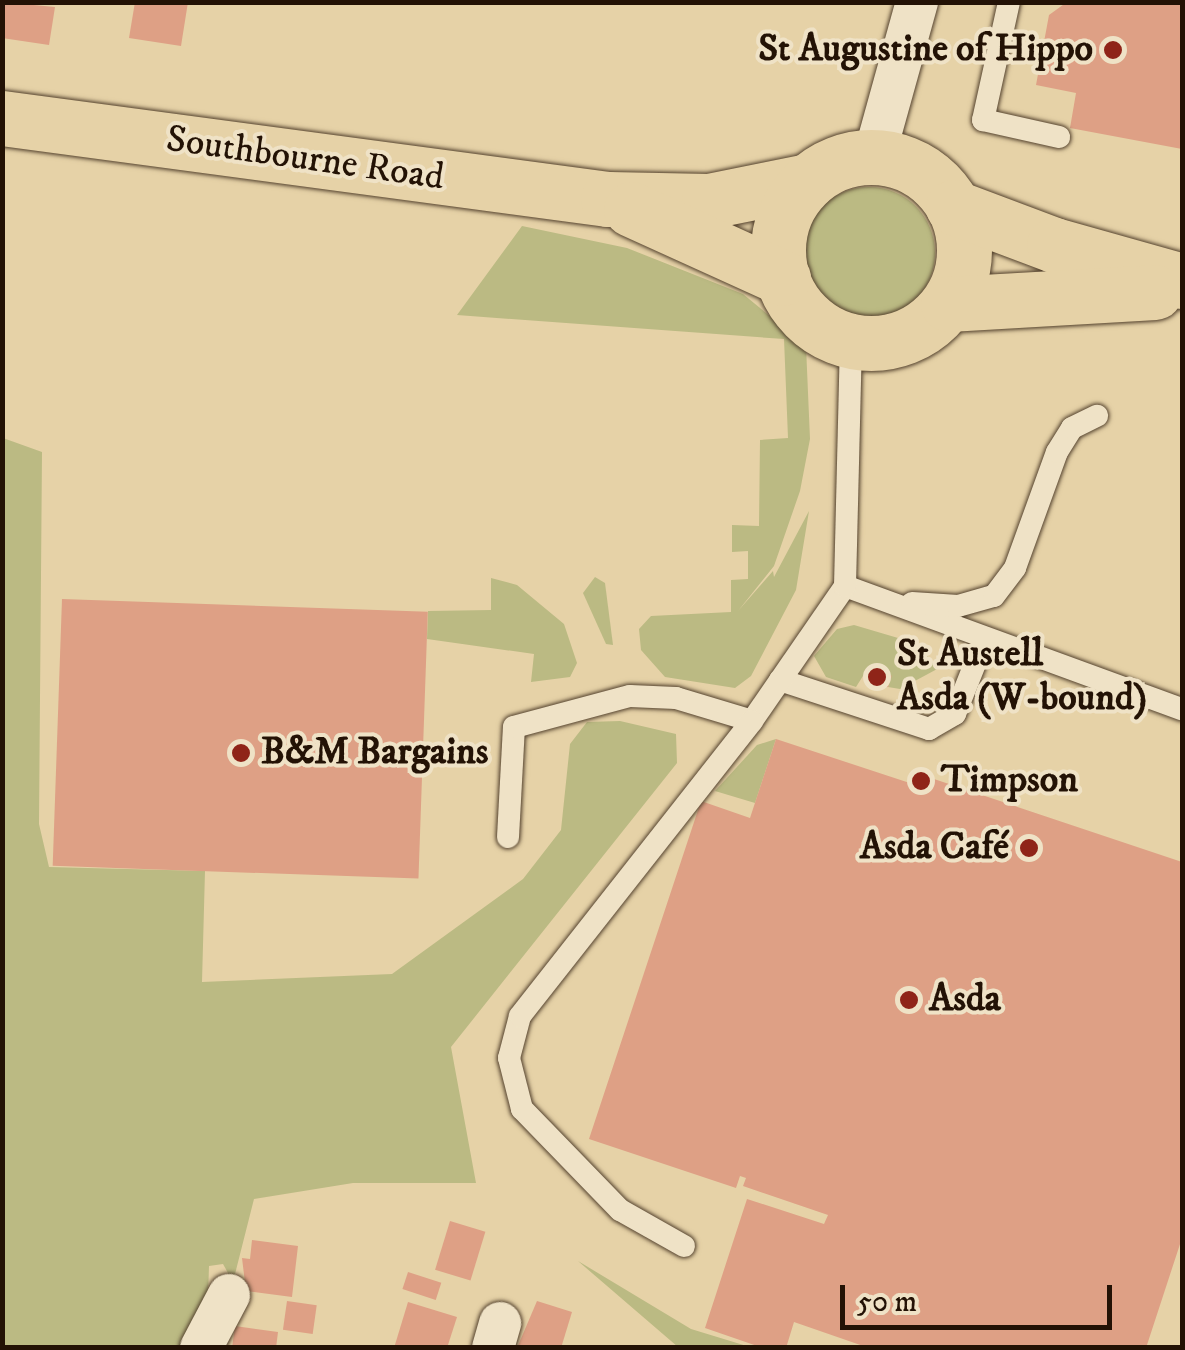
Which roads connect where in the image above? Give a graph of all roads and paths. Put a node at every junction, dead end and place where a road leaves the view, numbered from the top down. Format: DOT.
graph roads {
  1 [pos="917,2"];
  2 [pos="1009,2"];
  3 [pos="2,118"];
  4 [pos="1059,137"];
  5 [pos="874,157"];
  6 [pos="808,182"];
  7 [pos="608,199"];
  8 [pos="953,206"];
  9 [pos="783,278"];
  10 [pos="1182,281"];
  11 [pos="1182,292"];
  12 [pos="948,304"];
  13 [pos="851,341"];
  14 [pos="1096,416"];
  15 [pos="846,586"];
  16 [pos="894,601"];
  17 [pos="984,641"];
  18 [pos="780,680"];
  19 [pos="1182,709"];
  20 [pos="752,721"];
  21 [pos="508,837"];
  22 [pos="684,1246"];
  23 [pos="230,1295"];
  24 [pos="201,1348"];
  1 -- 5 [label="street"];
  2 -- 4 [label="lane"];
  3 -- 7 [label="highway, Southbourne Road"];
  5 -- 6 [label="highway"];
  5 -- 8 [label="highway"];
  6 -- 7 [label="highway, Southbourne Road"];
  6 -- 9 [label="highway"];
  7 -- 9 [label="highway, Southbourne Road"];
  8 -- 10 [label="highway"];
  8 -- 12 [label="highway"];
  9 -- 13 [label="highway"];
  11 -- 12 [label="highway"];
  12 -- 13 [label="highway"];
  13 -- 15 [label="lane"];
  14 -- 16 [label="lane"];
  15 -- 16 [label="lane"];
  15 -- 18 [label="lane"];
  16 -- 17 [label="lane"];
  17 -- 18 [label="lane"];
  17 -- 19 [label="lane"];
  18 -- 20 [label="lane"];
  20 -- 21 [label="lane"];
  20 -- 22 [label="lane"];
  23 -- 24 [label="street"];
}
